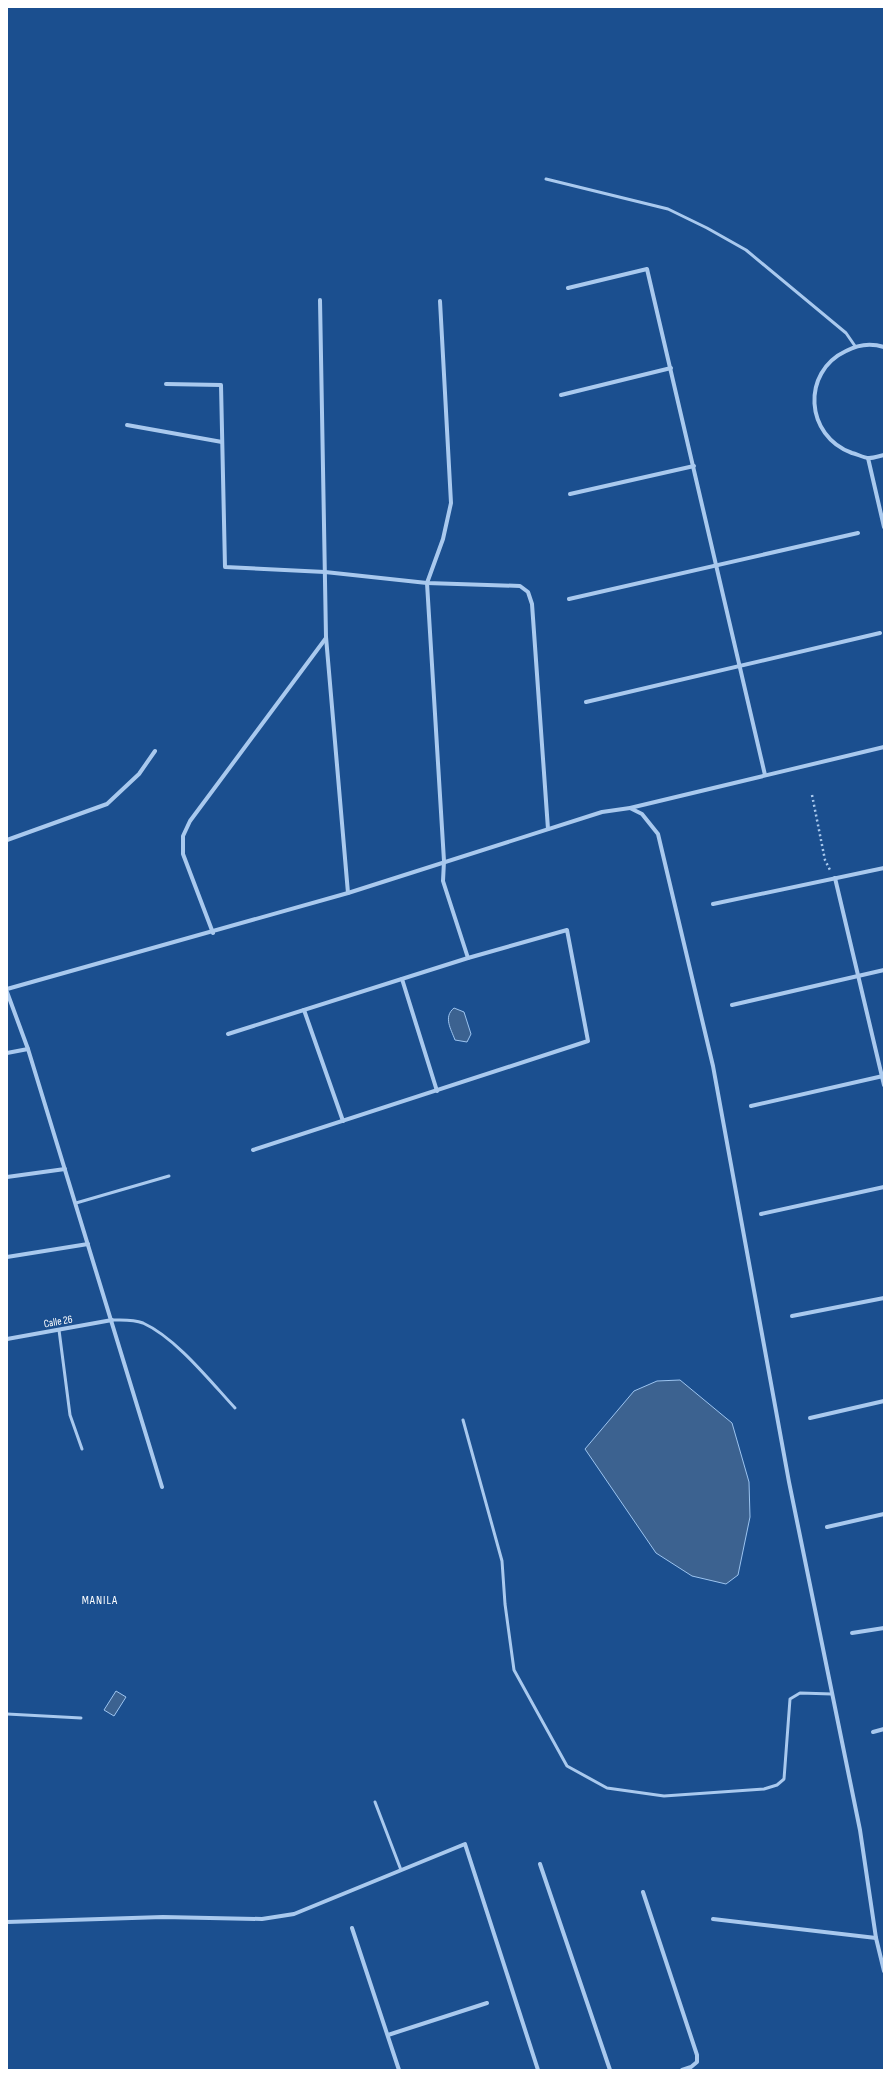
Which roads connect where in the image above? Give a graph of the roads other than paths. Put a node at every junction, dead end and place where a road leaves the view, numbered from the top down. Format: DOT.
graph roads {
  1 [pos="546,179"];
  2 [pos="568,288"];
  3 [pos="320,300"];
  4 [pos="440,301"];
  5 [pos="855,346"];
  6 [pos="884,347"];
  7 [pos="671,368"];
  8 [pos="166,384"];
  9 [pos="561,395"];
  10 [pos="127,425"];
  11 [pos="222,442"];
  12 [pos="884,455"];
  13 [pos="868,458"];
  14 [pos="694,466"];
  15 [pos="570,494"];
  16 [pos="884,527"];
  17 [pos="858,533"];
  18 [pos="716,565"];
  19 [pos="325,572"];
  20 [pos="427,583"];
  21 [pos="569,599"];
  22 [pos="880,633"];
  23 [pos="326,638"];
  24 [pos="740,666"];
  25 [pos="586,702"];
  26 [pos="884,747"];
  27 [pos="155,751"];
  28 [pos="765,775"];
  29 [pos="630,808"];
  30 [pos="548,829"];
  31 [pos="7,840"];
  32 [pos="444,861"];
  33 [pos="884,868"];
  34 [pos="835,878"];
  35 [pos="348,893"];
  36 [pos="714,904"];
  37 [pos="213,933"];
  38 [pos="468,958"];
  39 [pos="884,970"];
  40 [pos="857,975"];
  41 [pos="402,979"];
  42 [pos="7,990"];
  43 [pos="732,1005"];
  44 [pos="304,1010"];
  45 [pos="228,1034"];
  46 [pos="28,1050"];
  47 [pos="7,1053"];
  48 [pos="883,1076"];
  49 [pos="884,1085"];
  50 [pos="437,1091"];
  51 [pos="751,1106"];
  52 [pos="343,1121"];
  53 [pos="253,1150"];
  54 [pos="65,1169"];
  55 [pos="169,1176"];
  56 [pos="7,1177"];
  57 [pos="884,1187"];
  58 [pos="76,1204"];
  59 [pos="761,1214"];
  60 [pos="88,1244"];
  61 [pos="7,1257"];
  62 [pos="884,1298"];
  63 [pos="792,1316"];
  64 [pos="112,1320"];
  65 [pos="58,1330"];
  66 [pos="7,1339"];
  67 [pos="884,1401"];
  68 [pos="234,1408"];
  69 [pos="810,1418"];
  70 [pos="463,1420"];
  71 [pos="82,1449"];
  72 [pos="162,1487"];
  73 [pos="884,1514"];
  74 [pos="827,1527"];
  75 [pos="884,1628"];
  76 [pos="852,1633"];
  77 [pos="832,1694"];
  78 [pos="7,1714"];
  79 [pos="81,1718"];
  80 [pos="884,1729"];
  81 [pos="873,1732"];
  82 [pos="375,1802"];
  83 [pos="540,1864"];
  84 [pos="401,1870"];
  85 [pos="644,1892"];
  86 [pos="713,1919"];
  87 [pos="7,1922"];
  88 [pos="352,1928"];
  89 [pos="876,1938"];
  90 [pos="884,1971"];
  91 [pos="487,2003"];
  92 [pos="388,2035"];
  93 [pos="399,2070"];
  94 [pos="538,2070"];
  95 [pos="610,2070"];
  96 [pos="682,2070"];
  1 -- 5 [label="lane"];
  2 -- 7 [label="street"];
  3 -- 19 [label="street"];
  4 -- 20 [label="street"];
  5 -- 6 [label="street"];
  5 -- 13 [label="street"];
  7 -- 9 [label="street"];
  7 -- 14 [label="street"];
  8 -- 11 [label="street"];
  10 -- 11 [label="street"];
  11 -- 19 [label="street"];
  12 -- 13 [label="street"];
  13 -- 16 [label="street"];
  14 -- 15 [label="street"];
  14 -- 18 [label="street"];
  17 -- 18 [label="street"];
  18 -- 21 [label="street"];
  18 -- 24 [label="street"];
  19 -- 20 [label="street"];
  19 -- 23 [label="street"];
  20 -- 30 [label="street"];
  20 -- 32 [label="street"];
  22 -- 24 [label="street"];
  23 -- 35 [label="street"];
  23 -- 37 [label="street"];
  24 -- 25 [label="street"];
  24 -- 28 [label="street"];
  26 -- 28 [label="street"];
  27 -- 31 [label="street"];
  28 -- 29 [label="street"];
  29 -- 30 [label="street"];
  29 -- 77 [label="street"];
  30 -- 32 [label="street"];
  32 -- 35 [label="street"];
  32 -- 38 [label="street"];
  33 -- 34 [label="street"];
  34 -- 36 [label="street"];
  34 -- 40 [label="street"];
  35 -- 37 [label="street"];
  37 -- 42 [label="street"];
  38 -- 41 [label="street"];
  38 -- 50 [label="street"];
  39 -- 40 [label="street"];
  40 -- 43 [label="street"];
  40 -- 48 [label="street"];
  41 -- 44 [label="street"];
  41 -- 50 [label="street"];
  42 -- 46 [label="street"];
  44 -- 45 [label="street"];
  44 -- 52 [label="street"];
  46 -- 47 [label="street"];
  46 -- 54 [label="street"];
  48 -- 49 [label="street"];
  48 -- 51 [label="street"];
  50 -- 52 [label="street"];
  52 -- 53 [label="street"];
  54 -- 56 [label="street"];
  54 -- 58 [label="street"];
  55 -- 58 [label="lane"];
  57 -- 59 [label="street"];
  58 -- 60 [label="street"];
  60 -- 61 [label="street"];
  60 -- 64 [label="street"];
  62 -- 63 [label="street"];
  64 -- 65 [label="street, Calle 26"];
  64 -- 68 [label="lane"];
  64 -- 72 [label="street"];
  65 -- 66 [label="street, Calle 26"];
  65 -- 71 [label="lane"];
  67 -- 69 [label="street"];
  70 -- 77 [label="lane"];
  73 -- 74 [label="street"];
  75 -- 76 [label="street"];
  77 -- 89 [label="street"];
  78 -- 79 [label="lane"];
  80 -- 81 [label="street"];
  82 -- 84 [label="lane"];
  83 -- 95 [label="street"];
  84 -- 87 [label="street"];
  84 -- 94 [label="street"];
  85 -- 96 [label="street"];
  86 -- 89 [label="street"];
  88 -- 92 [label="street"];
  89 -- 90 [label="street"];
  91 -- 92 [label="street"];
  92 -- 93 [label="street"];
}
